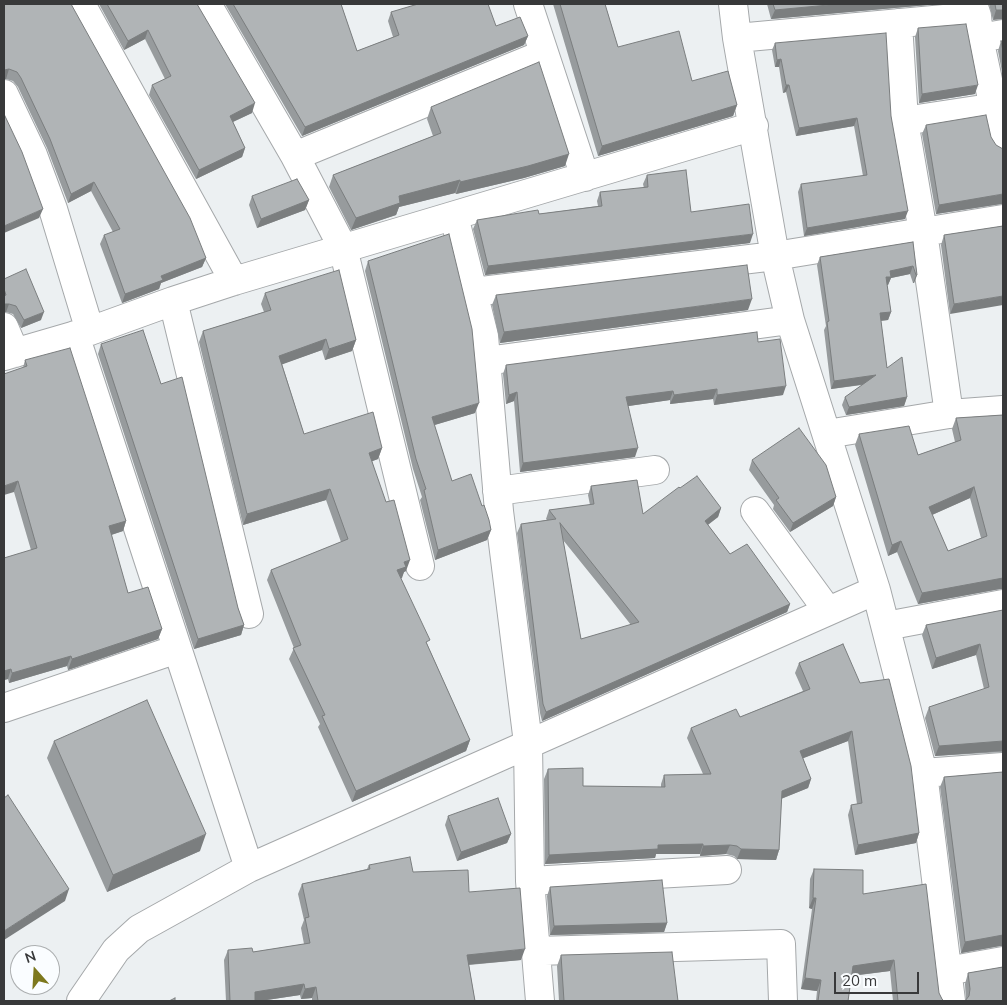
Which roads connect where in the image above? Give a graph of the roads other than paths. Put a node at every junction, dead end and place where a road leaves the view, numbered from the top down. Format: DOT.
graph roads {
  1 [pos="81,4"];
  2 [pos="207,4"];
  3 [pos="528,4"];
  4 [pos="733,4"];
  5 [pos="898,23"];
  6 [pos="983,23"];
  7 [pos="737,38"];
  8 [pos="544,54"];
  9 [pos="4,94"];
  10 [pos="999,107"];
  11 [pos="904,121"];
  12 [pos="754,126"];
  13 [pos="1003,143"];
  14 [pos="295,156"];
  15 [pos="585,177"];
  16 [pos="454,216"];
  17 [pos="1003,220"];
  18 [pos="923,232"];
  19 [pos="343,248"];
  20 [pos="775,256"];
  21 [pos="234,281"];
  22 [pos="473,292"];
  23 [pos="173,301"];
  24 [pos="790,320"];
  25 [pos="4,327"];
  26 [pos="82,333"];
  27 [pos="9,354"];
  28 [pos="486,361"];
  29 [pos="1003,410"];
  30 [pos="949,414"];
  31 [pos="827,434"];
  32 [pos="655,470"];
  33 [pos="497,491"];
  34 [pos="756,511"];
  35 [pos="420,566"];
  36 [pos="876,590"];
  37 [pos="1003,604"];
  38 [pos="828,611"];
  39 [pos="249,614"];
  40 [pos="886,626"];
  41 [pos="178,649"];
  42 [pos="4,708"];
  43 [pos="528,744"];
  44 [pos="1003,767"];
  45 [pos="923,773"];
  46 [pos="249,868"];
  47 [pos="727,870"];
  48 [pos="530,880"];
  49 [pos="536,951"];
  50 [pos="1003,961"];
  51 [pos="948,971"];
  52 [pos="81,1001"];
  53 [pos="540,1001"];
  54 [pos="783,1001"];
  55 [pos="951,1001"];
  1 -- 21 [label="street"];
  2 -- 14 [label="street"];
  3 -- 8 [label="street"];
  4 -- 7 [label="street"];
  5 -- 6 [label="street"];
  5 -- 7 [label="street"];
  5 -- 11 [label="street"];
  6 -- 10 [label="street"];
  7 -- 12 [label="street"];
  8 -- 14 [label="street"];
  8 -- 15 [label="street"];
  9 -- 26 [label="street"];
  10 -- 11 [label="street"];
  10 -- 13 [label="street"];
  11 -- 18 [label="street"];
  12 -- 15 [label="street"];
  12 -- 20 [label="street"];
  14 -- 19 [label="street"];
  15 -- 16 [label="street"];
  16 -- 19 [label="street"];
  16 -- 22 [label="street"];
  17 -- 18 [label="street"];
  18 -- 20 [label="street"];
  18 -- 30 [label="street"];
  19 -- 21 [label="street"];
  19 -- 35 [label="street"];
  20 -- 22 [label="street"];
  20 -- 24 [label="street"];
  21 -- 23 [label="street"];
  22 -- 28 [label="street"];
  23 -- 26 [label="street"];
  23 -- 39 [label="street"];
  24 -- 28 [label="street"];
  24 -- 31 [label="street"];
  25 -- 27 [label="street"];
  26 -- 27 [label="street"];
  26 -- 41 [label="street"];
  28 -- 33 [label="street"];
  29 -- 30 [label="street"];
  30 -- 31 [label="street"];
  31 -- 36 [label="street"];
  32 -- 33 [label="street"];
  33 -- 43 [label="street"];
  34 -- 38 [label="street"];
  36 -- 38 [label="street"];
  36 -- 40 [label="street"];
  37 -- 40 [label="street"];
  38 -- 43 [label="street"];
  40 -- 45 [label="street"];
  41 -- 42 [label="street"];
  41 -- 46 [label="street"];
  43 -- 46 [label="street"];
  43 -- 48 [label="street"];
  44 -- 45 [label="street"];
  45 -- 51 [label="street"];
  46 -- 52 [label="street"];
  47 -- 48 [label="street"];
  48 -- 49 [label="street"];
  49 -- 53 [label="street"];
  49 -- 54 [label="street"];
  50 -- 51 [label="street"];
  51 -- 55 [label="street"];
}
